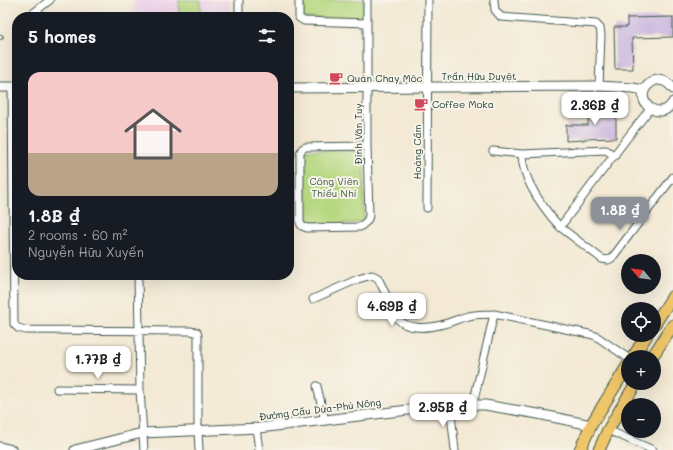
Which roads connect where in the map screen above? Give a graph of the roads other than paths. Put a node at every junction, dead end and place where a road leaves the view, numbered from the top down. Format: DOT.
graph roads {
  1 [pos="50,0"];
  2 [pos="239,0"];
  3 [pos="299,0"];
  4 [pos="368,0"];
  5 [pos="428,0"];
  6 [pos="494,0"];
  7 [pos="35,12"];
  8 [pos="239,12"];
  9 [pos="367,23"];
  10 [pos="672,84"];
  11 [pos="599,86"];
  12 [pos="0,87"];
  13 [pos="12,87"];
  14 [pos="427,87"];
  15 [pos="294,88"];
  16 [pos="368,88"];
  17 [pos="644,90"];
  18 [pos="672,106"];
  19 [pos="650,108"];
  20 [pos="367,146"];
  21 [pos="493,151"];
  22 [pos="522,154"];
  23 [pos="615,156"];
  24 [pos="673,177"];
  25 [pos="427,208"];
  26 [pos="560,227"];
  27 [pos="16,280"];
  28 [pos="138,280"];
  29 [pos="673,296"];
  30 [pos="313,299"];
  31 [pos="494,314"];
  32 [pos="661,314"];
  33 [pos="673,326"];
  34 [pos="138,330"];
  35 [pos="657,350"];
  36 [pos="621,353"];
  37 [pos="621,376"];
  38 [pos="317,386"];
  39 [pos="57,389"];
  40 [pos="140,390"];
  41 [pos="632,390"];
  42 [pos="473,404"];
  43 [pos="450,405"];
  44 [pos="325,421"];
  45 [pos="591,425"];
  46 [pos="256,428"];
  47 [pos="608,430"];
  48 [pos="198,431"];
  49 [pos="142,434"];
  50 [pos="0,447"];
  51 [pos="12,450"];
  52 [pos="75,450"];
  53 [pos="144,450"];
  54 [pos="199,450"];
  55 [pos="259,450"];
  56 [pos="456,450"];
  57 [pos="580,450"];
  58 [pos="599,450"];
  59 [pos="653,450"];
  1 -- 7 [label="street"];
  2 -- 8 [label="street"];
  3 -- 9 [label="street"];
  4 -- 9 [label="street, Đinh Văn Tuy"];
  5 -- 14 [label="street, Hoàng Cầm"];
  6 -- 11 [label="street"];
  9 -- 16 [label="street, Đinh Văn Tuy"];
  10 -- 17 [label="street"];
  11 -- 14 [label="street, Trần Hữu Duyệt"];
  11 -- 17 [label="street, Trần Hữu Duyệt"];
  12 -- 13 [label="street"];
  14 -- 16 [label="street, Trần Hữu Duyệt"];
  14 -- 25 [label="street, Hoàng Cầm"];
  15 -- 16 [label="street, Trần Hữu Duyệt"];
  16 -- 20 [label="street, Đinh Văn Tuy"];
  17 -- 19 [label="street"];
  18 -- 19 [label="street"];
  19 -- 23 [label="street"];
  20 -- 20 [label="street, Đinh Văn Tuy"];
  21 -- 22 [label="street"];
  22 -- 23 [label="street"];
  22 -- 26 [label="street"];
  23 -- 26 [label="street"];
  24 -- 26 [label="street"];
  27 -- 34 [label="street"];
  28 -- 34 [label="street"];
  29 -- 32 [label="main road"];
  30 -- 31 [label="street"];
  31 -- 36 [label="street"];
  31 -- 42 [label="street"];
  33 -- 35 [label="main road"];
  34 -- 40 [label="street"];
  34 -- 48 [label="street"];
  37 -- 45 [label="main road"];
  38 -- 44 [label="street"];
  39 -- 40 [label="street"];
  40 -- 49 [label="street"];
  41 -- 47 [label="main road"];
  42 -- 43 [label="street, Đường Cầu Dứa-Phú Nông"];
  42 -- 45 [label="street, Đường Cầu Dứa-Phú Nông"];
  43 -- 44 [label="street, Đường Cầu Dứa-Phú Nông"];
  43 -- 56 [label="street"];
  44 -- 46 [label="street, Đường Cầu Dứa-Phú Nông"];
  45 -- 47 [label="main road"];
  45 -- 57 [label="main road"];
  46 -- 48 [label="street, Đường Cầu Dứa-Phú Nông"];
  46 -- 55 [label="street"];
  47 -- 58 [label="main road"];
  47 -- 59 [label="street"];
  48 -- 49 [label="street, Đường Cầu Dứa-Phú Nông"];
  48 -- 54 [label="street"];
  49 -- 52 [label="street, Đường Cầu Dứa-Phú Nông"];
  49 -- 53 [label="street"];
  50 -- 51 [label="street"];
}
